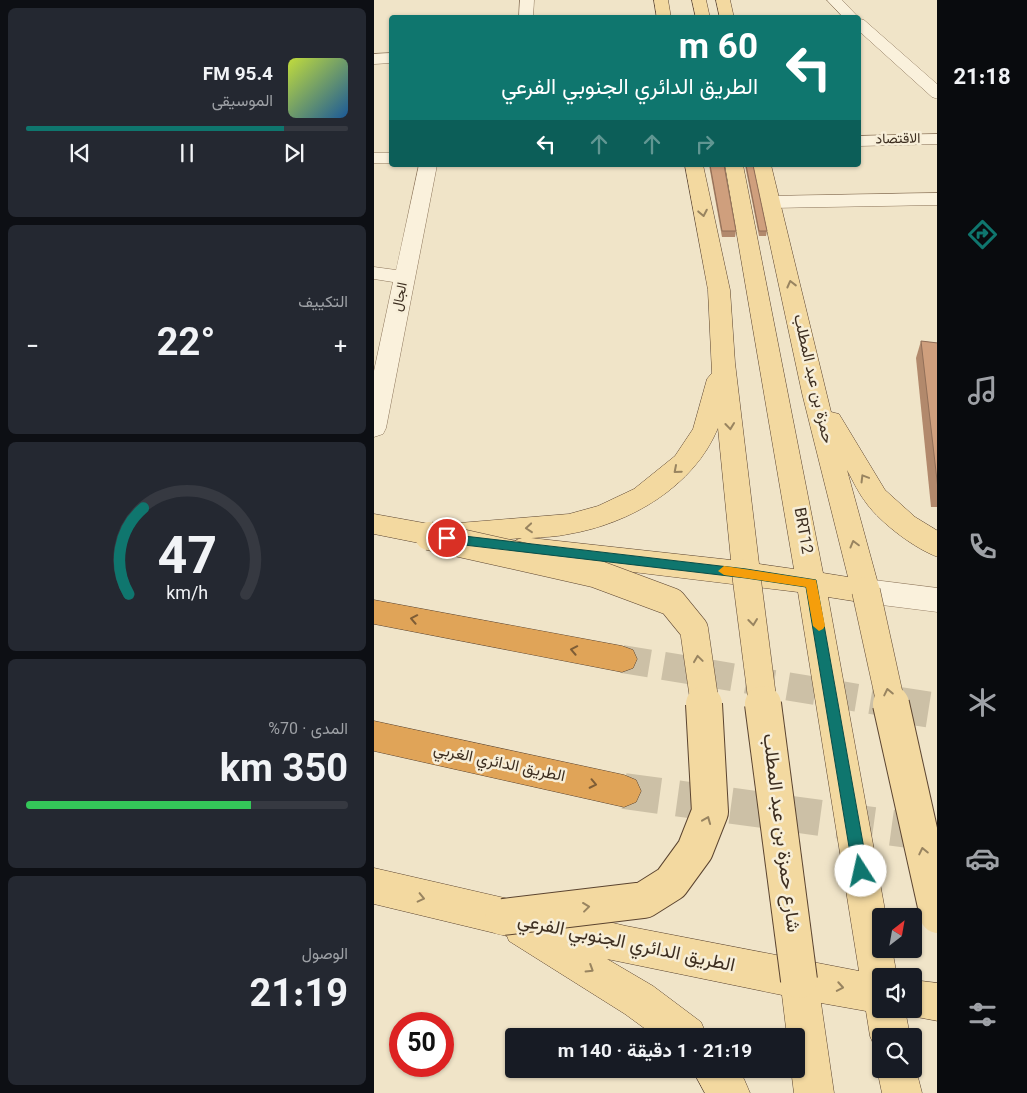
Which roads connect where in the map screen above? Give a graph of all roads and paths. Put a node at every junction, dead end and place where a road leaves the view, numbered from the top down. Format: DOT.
graph roads {
  1 [pos="527,0"];
  2 [pos="661,0"];
  3 [pos="699,0"];
  4 [pos="723,0"];
  5 [pos="834,0"];
  6 [pos="526,15"];
  7 [pos="664,15"];
  8 [pos="702,15"];
  9 [pos="726,15"];
  10 [pos="850,15"];
  11 [pos="861,25"];
  12 [pos="389,58"];
  13 [pos="374,59"];
  14 [pos="937,94"];
  15 [pos="937,139"];
  16 [pos="861,141"];
  17 [pos="374,158"];
  18 [pos="389,158"];
  19 [pos="428,167"];
  20 [pos="694,167"];
  21 [pos="734,167"];
  22 [pos="762,167"];
  23 [pos="937,199"];
  24 [pos="771,202"];
  25 [pos="374,273"];
  26 [pos="405,278"];
  27 [pos="724,363"];
  28 [pos="814,393"];
  29 [pos="374,428"];
  30 [pos="374,524"];
  31 [pos="428,536"];
  32 [pos="937,546"];
  33 [pos="746,573"];
  34 [pos="811,583"];
  35 [pos="866,592"];
  36 [pos="937,600"];
  37 [pos="374,612"];
  38 [pos="622,659"];
  39 [pos="374,736"];
  40 [pos="624,791"];
  41 [pos="374,886"];
  42 [pos="937,915"];
  43 [pos="503,917"];
  44 [pos="877,968"];
  45 [pos="799,980"];
  46 [pos="872,993"];
  47 [pos="922,1000"];
  48 [pos="937,1002"];
  49 [pos="676,1028"];
  50 [pos="719,1078"];
  51 [pos="892,1078"];
  52 [pos="899,1078"];
  53 [pos="730,1093"];
  54 [pos="814,1093"];
  55 [pos="894,1093"];
  56 [pos="902,1093"];
  1 -- 6 [label="street"];
  2 -- 7 [label="main road"];
  3 -- 8 [label="main road"];
  4 -- 9 [label="main road"];
  5 -- 10 [label="street"];
  11 -- 14 [label="street"];
  12 -- 13 [label="street"];
  15 -- 16 [label="street, الاقتصاد"];
  17 -- 18 [label="street"];
  19 -- 26 [label="street, الجال"];
  20 -- 27 [label="main road, one-way"];
  21 -- 34 [label="main road, BRT12"];
  22 -- 24 [label="main road, حمزة بن عبد المطلب"];
  23 -- 24 [label="street"];
  28 -- 24 [label="main road, حمزة بن عبد المطلب, one-way"];
  25 -- 26 [label="street"];
  26 -- 29 [label="street, الجال"];
  27 -- 31 [label="main road, one-way"];
  27 -- 33 [label="main road, one-way"];
  32 -- 28 [label="main road, one-way"];
  35 -- 28 [label="main road, حمزة بن عبد المطلب, one-way"];
  30 -- 31 [label="main road"];
  31 -- 33 [label="main road"];
  43 -- 31 [label="main road, one-way, bridge"];
  33 -- 34 [label="main road"];
  33 -- 45 [label="main road, شارع حمزة بن عبد المطلب, one-way, bridge"];
  34 -- 35 [label="main road"];
  34 -- 44 [label="main road, BRT12"];
  35 -- 36 [label="street"];
  42 -- 35 [label="main road, one-way, bridge"];
  38 -- 37 [label="highway, one-way"];
  39 -- 40 [label="highway, الطريق الدائري الغربي, one-way"];
  41 -- 43 [label="main road, الطريق الدائري الجنوبي الفرعي, one-way"];
  43 -- 45 [label="main road, الطريق الدائري الجنوبي الفرعي"];
  43 -- 49 [label="main road, one-way"];
  45 -- 46 [label="main road, الطريق الدائري الجنوبي الفرعي, one-way"];
  45 -- 54 [label="main road, شارع حمزة بن عبد المطلب"];
  47 -- 48 [label="main road"];
  50 -- 53 [label="main road"];
  51 -- 55 [label="main road"];
  52 -- 56 [label="main road"];
}
